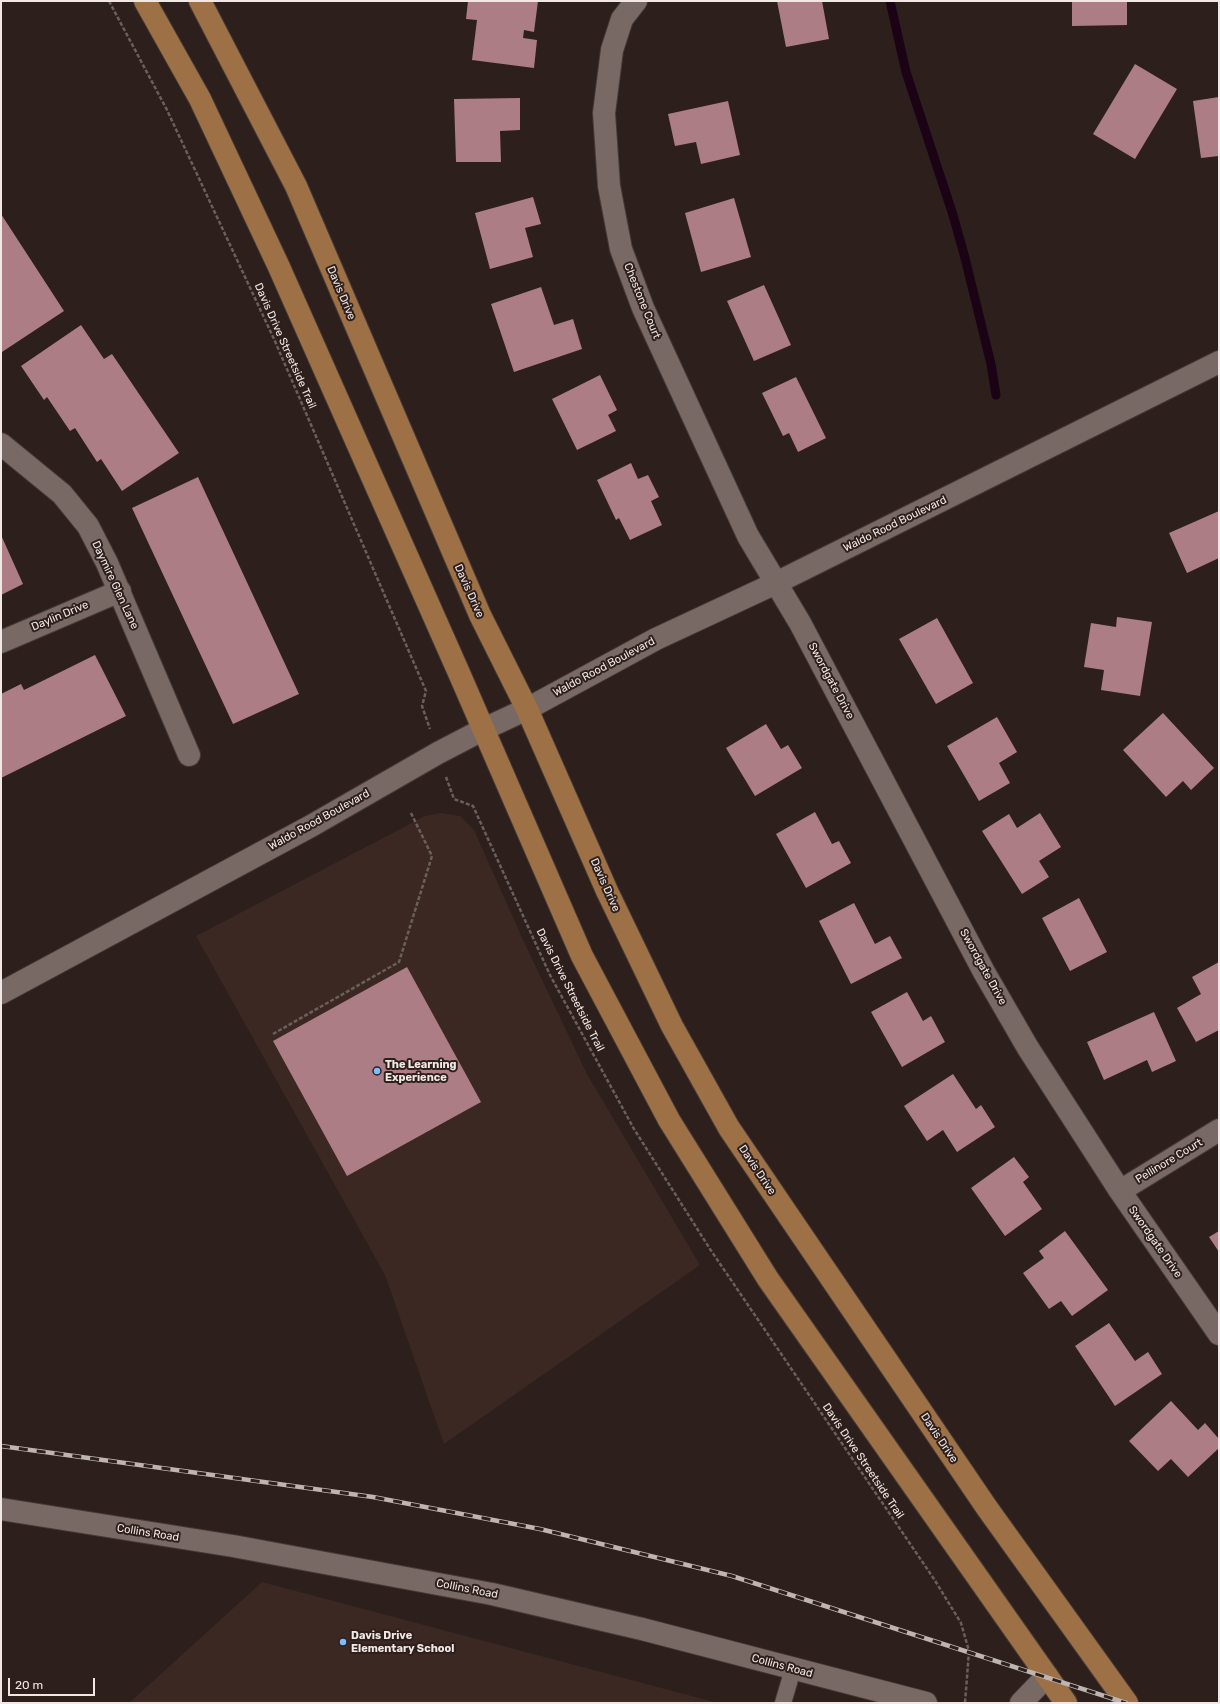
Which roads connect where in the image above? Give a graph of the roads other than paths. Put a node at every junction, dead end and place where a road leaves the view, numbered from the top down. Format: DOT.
graph roads {
  1 [pos="145,1"];
  2 [pos="200,1"];
  3 [pos="636,1"];
  4 [pos="1219,362"];
  5 [pos="1,444"];
  6 [pos="776,583"];
  7 [pos="120,591"];
  8 [pos="1,642"];
  9 [pos="527,709"];
  10 [pos="484,729"];
  11 [pos="189,755"];
  12 [pos="1,993"];
  13 [pos="1219,1130"];
  14 [pos="1120,1191"];
  15 [pos="1219,1334"];
  16 [pos="1,1509"];
  17 [pos="793,1669"];
  18 [pos="1046,1676"];
  19 [pos="783,1703"];
  20 [pos="926,1703"];
  21 [pos="1021,1703"];
  22 [pos="1066,1703"];
  23 [pos="1127,1703"];
  1 -- 10 [label="main road"];
  2 -- 9 [label="main road, Davis Drive"];
  3 -- 6 [label="street, Chestone Court"];
  4 -- 6 [label="street, Waldo Rood Boulevard"];
  5 -- 7 [label="street, Daymire Glen Lane"];
  6 -- 9 [label="street, Waldo Rood Boulevard"];
  6 -- 14 [label="street, Swordgate Drive"];
  7 -- 8 [label="street, Daylin Drive"];
  7 -- 11 [label="street, Daymire Glen Lane"];
  9 -- 10 [label="street, Waldo Rood Boulevard"];
  9 -- 23 [label="main road, Davis Drive"];
  10 -- 12 [label="street, Waldo Rood Boulevard"];
  10 -- 18 [label="main road"];
  13 -- 14 [label="street, Pellinore Court"];
  14 -- 15 [label="street, Swordgate Drive"];
  16 -- 17 [label="street, Collins Road"];
  17 -- 19 [label="lane"];
  17 -- 20 [label="street, Collins Road"];
  18 -- 21 [label="street"];
  18 -- 22 [label="main road"];
}
